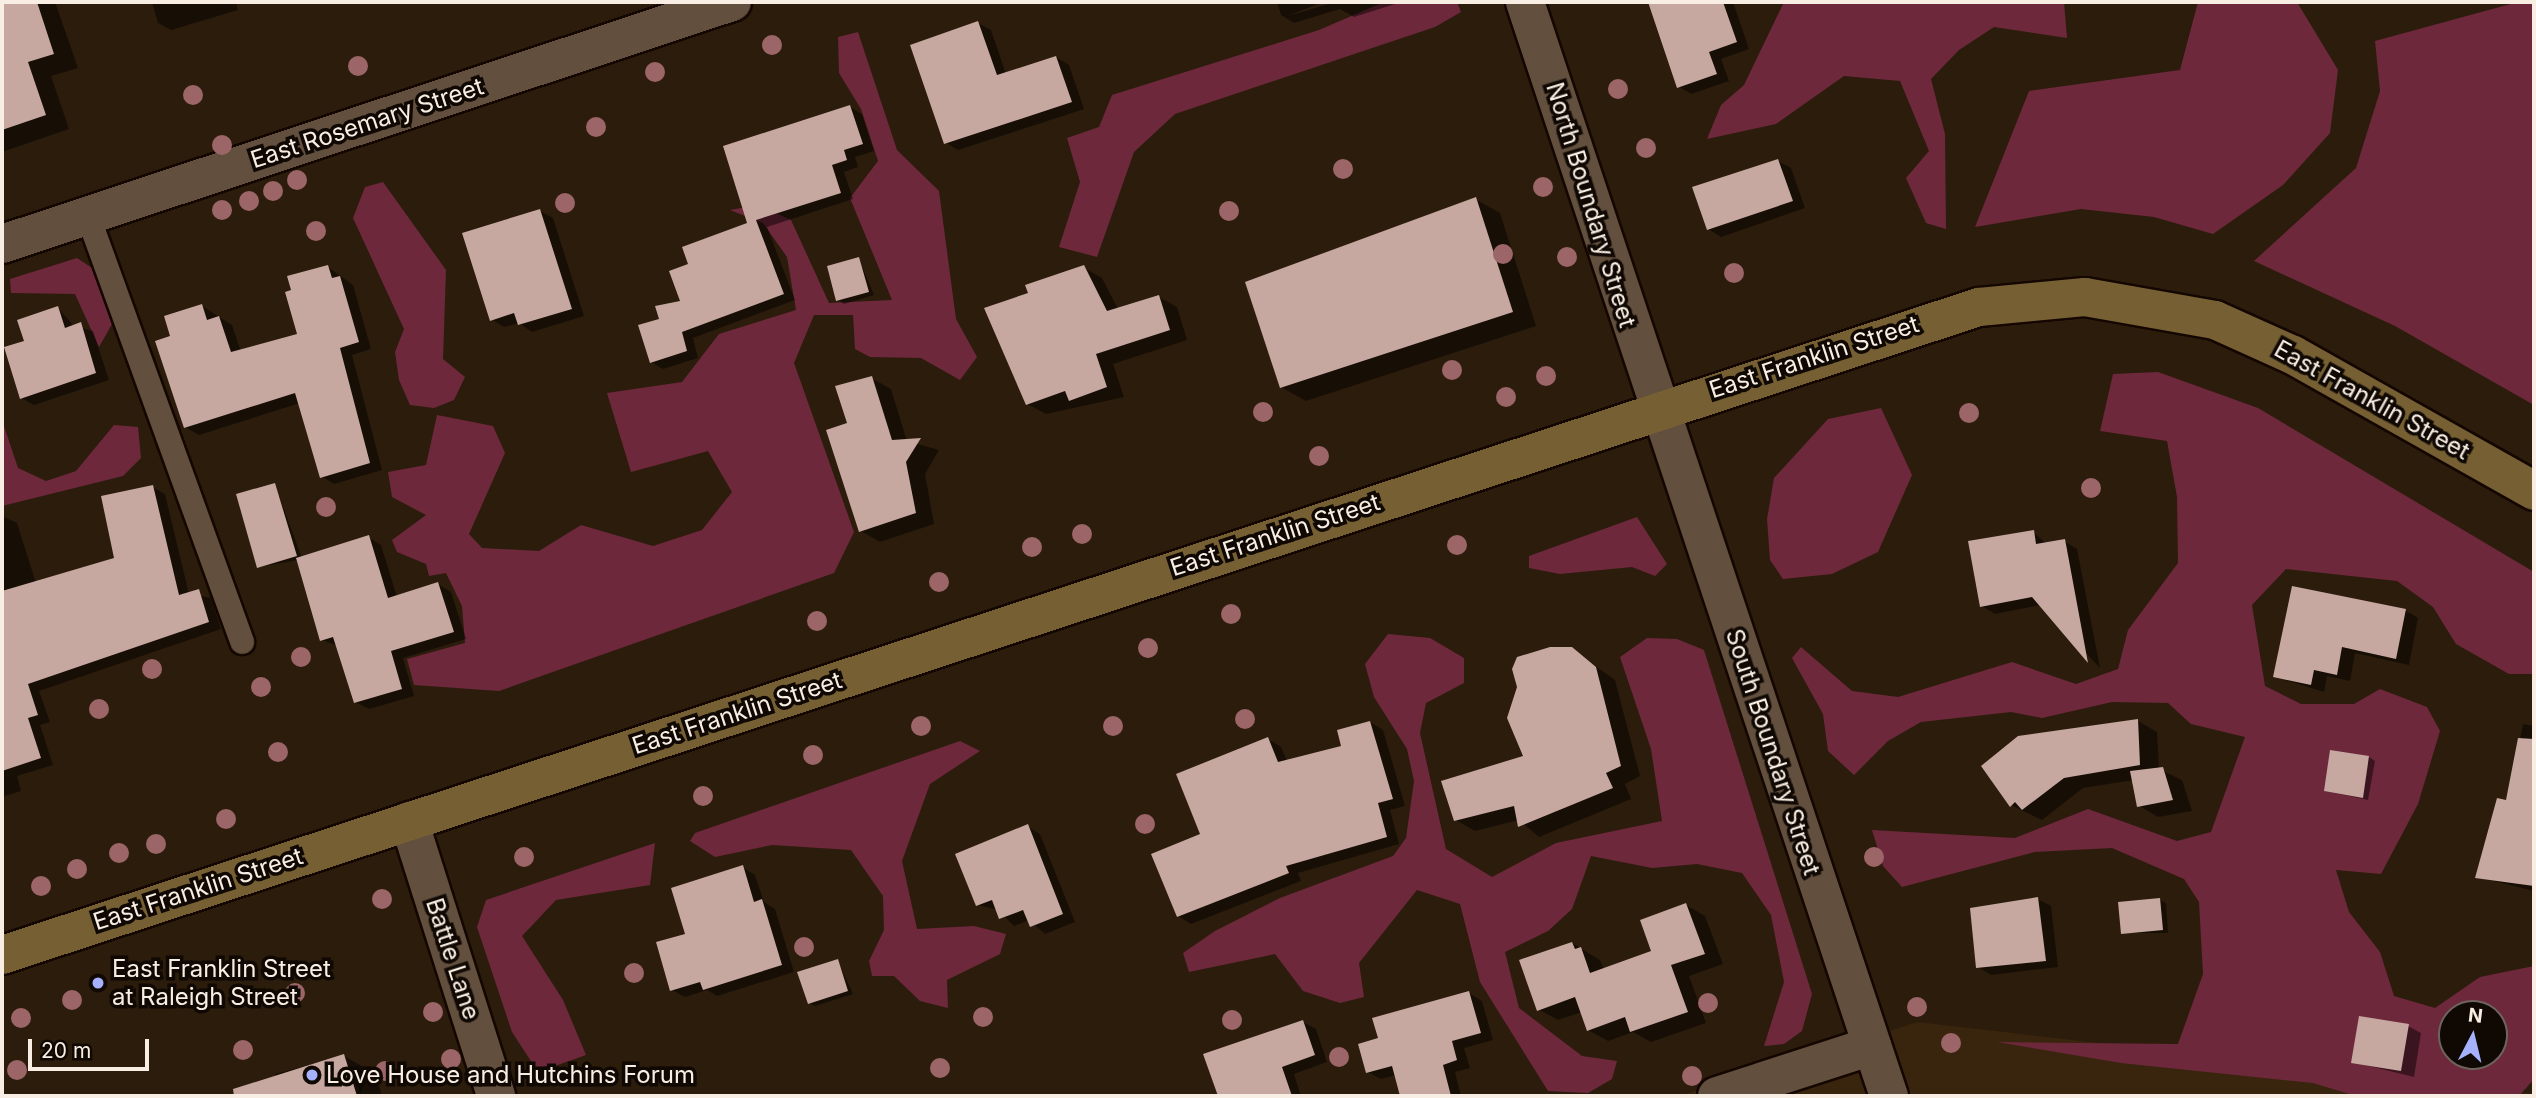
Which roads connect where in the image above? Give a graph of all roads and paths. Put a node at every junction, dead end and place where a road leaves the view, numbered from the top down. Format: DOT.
graph roads {
  1 [pos="732,2"];
  2 [pos="1525,2"];
  3 [pos="88,216"];
  4 [pos="2,244"];
  5 [pos="1658,408"];
  6 [pos="2534,491"];
  7 [pos="242,642"];
  8 [pos="409,821"];
  9 [pos="2,955"];
  10 [pos="1872,1045"];
  11 [pos="496,1096"];
  12 [pos="1717,1096"];
  13 [pos="1889,1096"];
  1 -- 3 [label="street, East Rosemary Street"];
  2 -- 5 [label="street, North Boundary Street"];
  3 -- 4 [label="street, East Rosemary Street"];
  3 -- 7 [label="lane"];
  5 -- 6 [label="main road, East Franklin Street"];
  5 -- 8 [label="main road, East Franklin Street"];
  5 -- 10 [label="street, South Boundary Street"];
  8 -- 9 [label="main road, East Franklin Street"];
  8 -- 11 [label="street, Battle Lane"];
  10 -- 12 [label="street"];
  10 -- 13 [label="street, South Boundary Street"];
}
